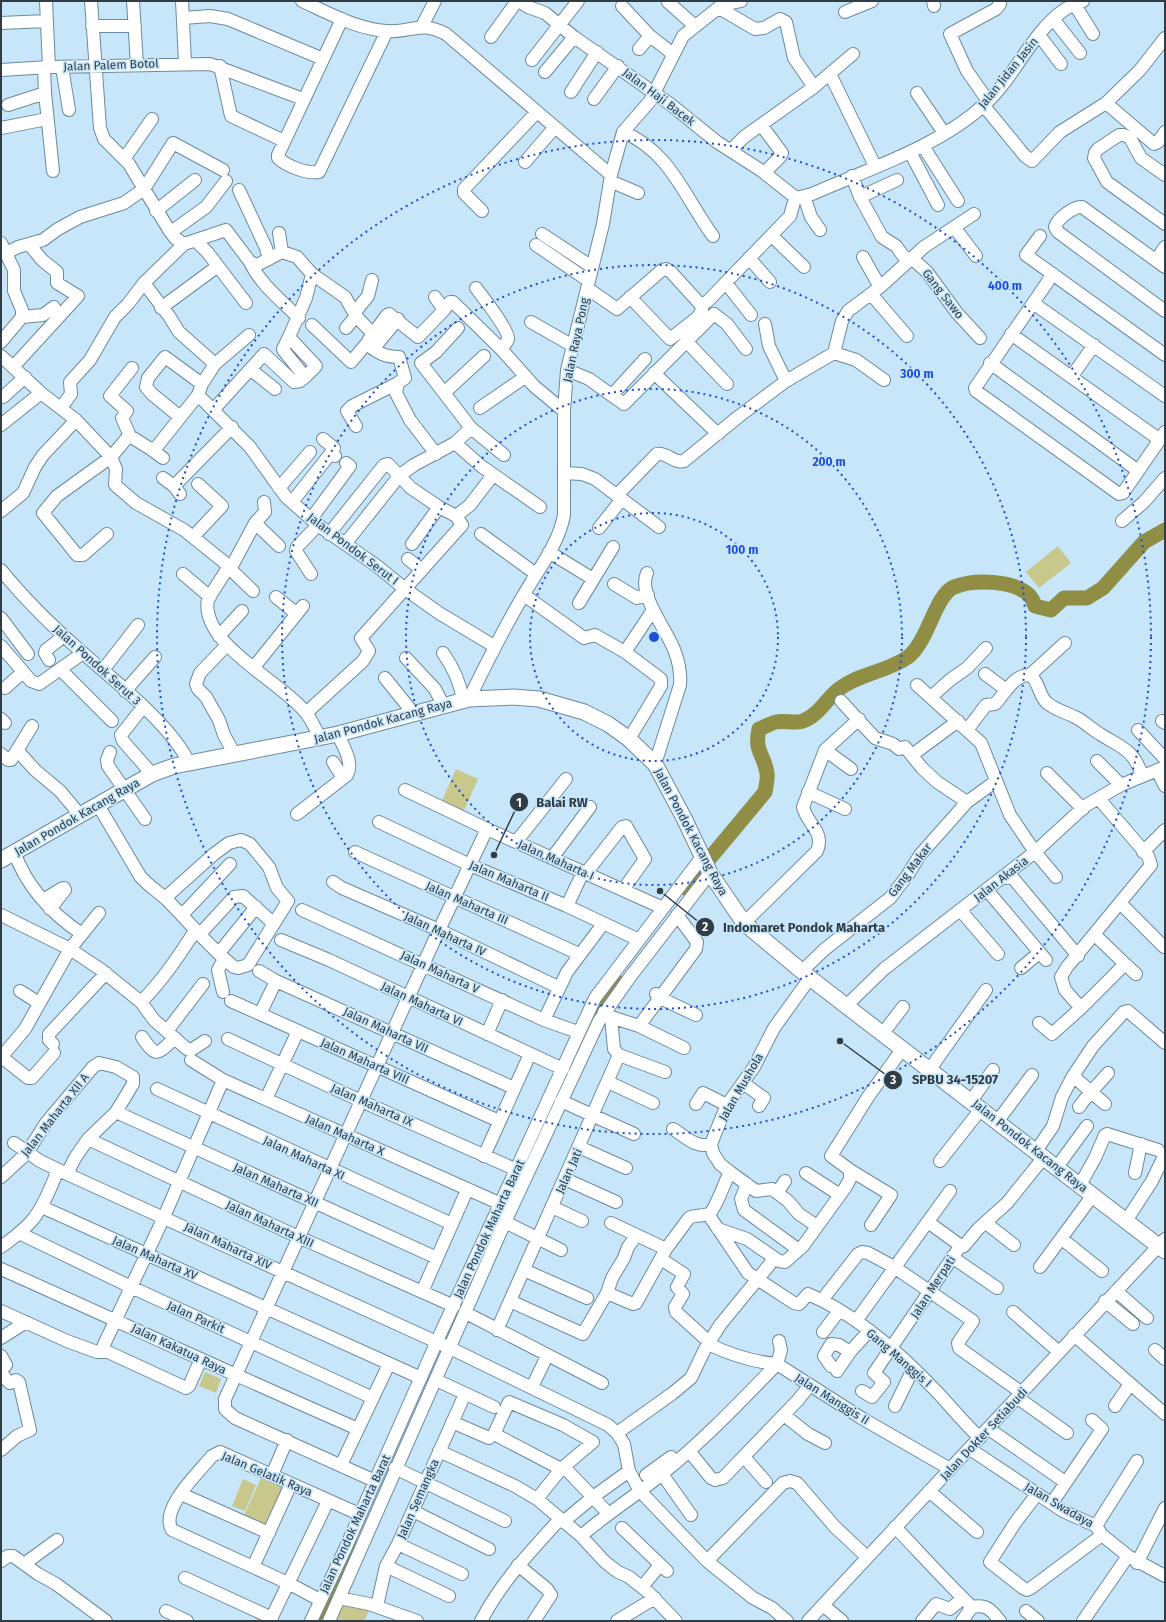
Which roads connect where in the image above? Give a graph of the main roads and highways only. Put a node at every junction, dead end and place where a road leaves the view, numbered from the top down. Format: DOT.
graph roads {
  1 [pos="1,860"];
  2 [pos="1163,1246"];
  1 -- 2 [label="main road, Jalan Pondok Kacang Raya"];
}
